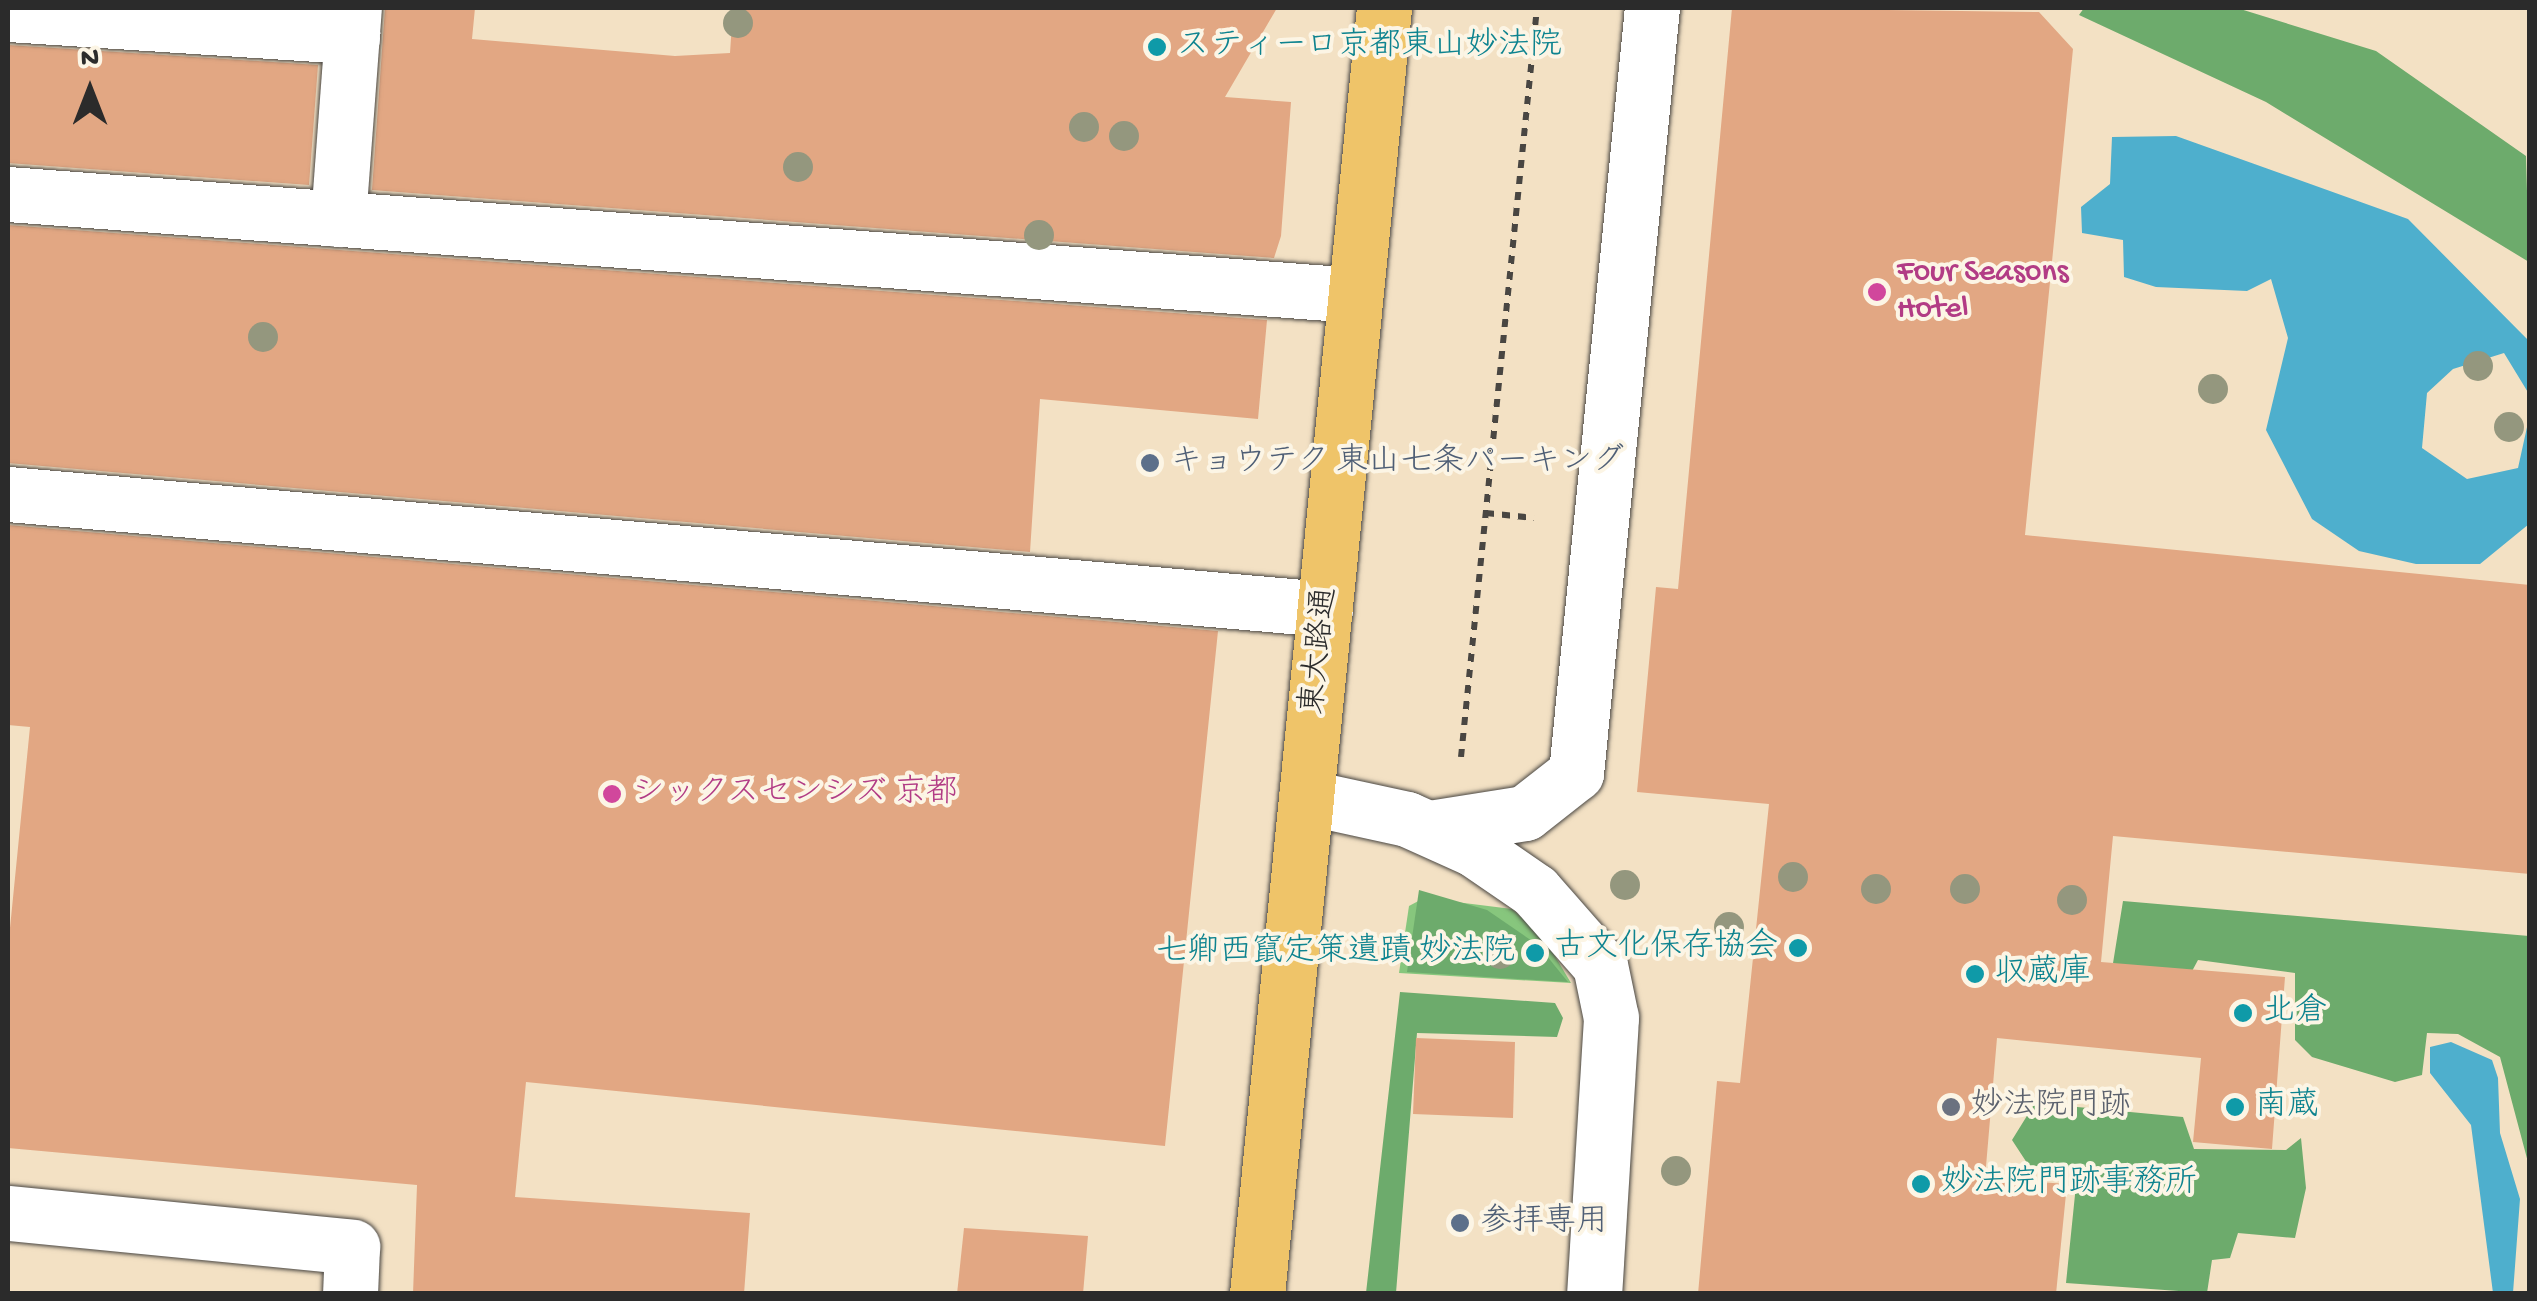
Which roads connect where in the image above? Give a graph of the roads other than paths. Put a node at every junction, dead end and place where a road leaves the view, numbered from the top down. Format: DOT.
graph roads {
  1 [pos="1384,8"];
  2 [pos="1652,8"];
  3 [pos="8,14"];
  4 [pos="353,22"];
  5 [pos="8,194"];
  6 [pos="338,219"];
  7 [pos="1354,295"];
  8 [pos="8,494"];
  9 [pos="1325,608"];
  10 [pos="1306,797"];
  11 [pos="1430,828"];
  12 [pos="8,1213"];
  13 [pos="350,1294"];
  14 [pos="1258,1294"];
  15 [pos="1594,1294"];
  1 -- 7 [label="main road, 東大路通"];
  2 -- 11 [label="street"];
  3 -- 4 [label="street"];
  4 -- 6 [label="street"];
  5 -- 6 [label="street"];
  6 -- 7 [label="street"];
  7 -- 9 [label="main road, 東大路通"];
  8 -- 9 [label="street"];
  9 -- 10 [label="main road, 東大路通"];
  10 -- 11 [label="street"];
  10 -- 14 [label="main road, 東大路通"];
  11 -- 15 [label="street"];
  12 -- 13 [label="street"];
}
